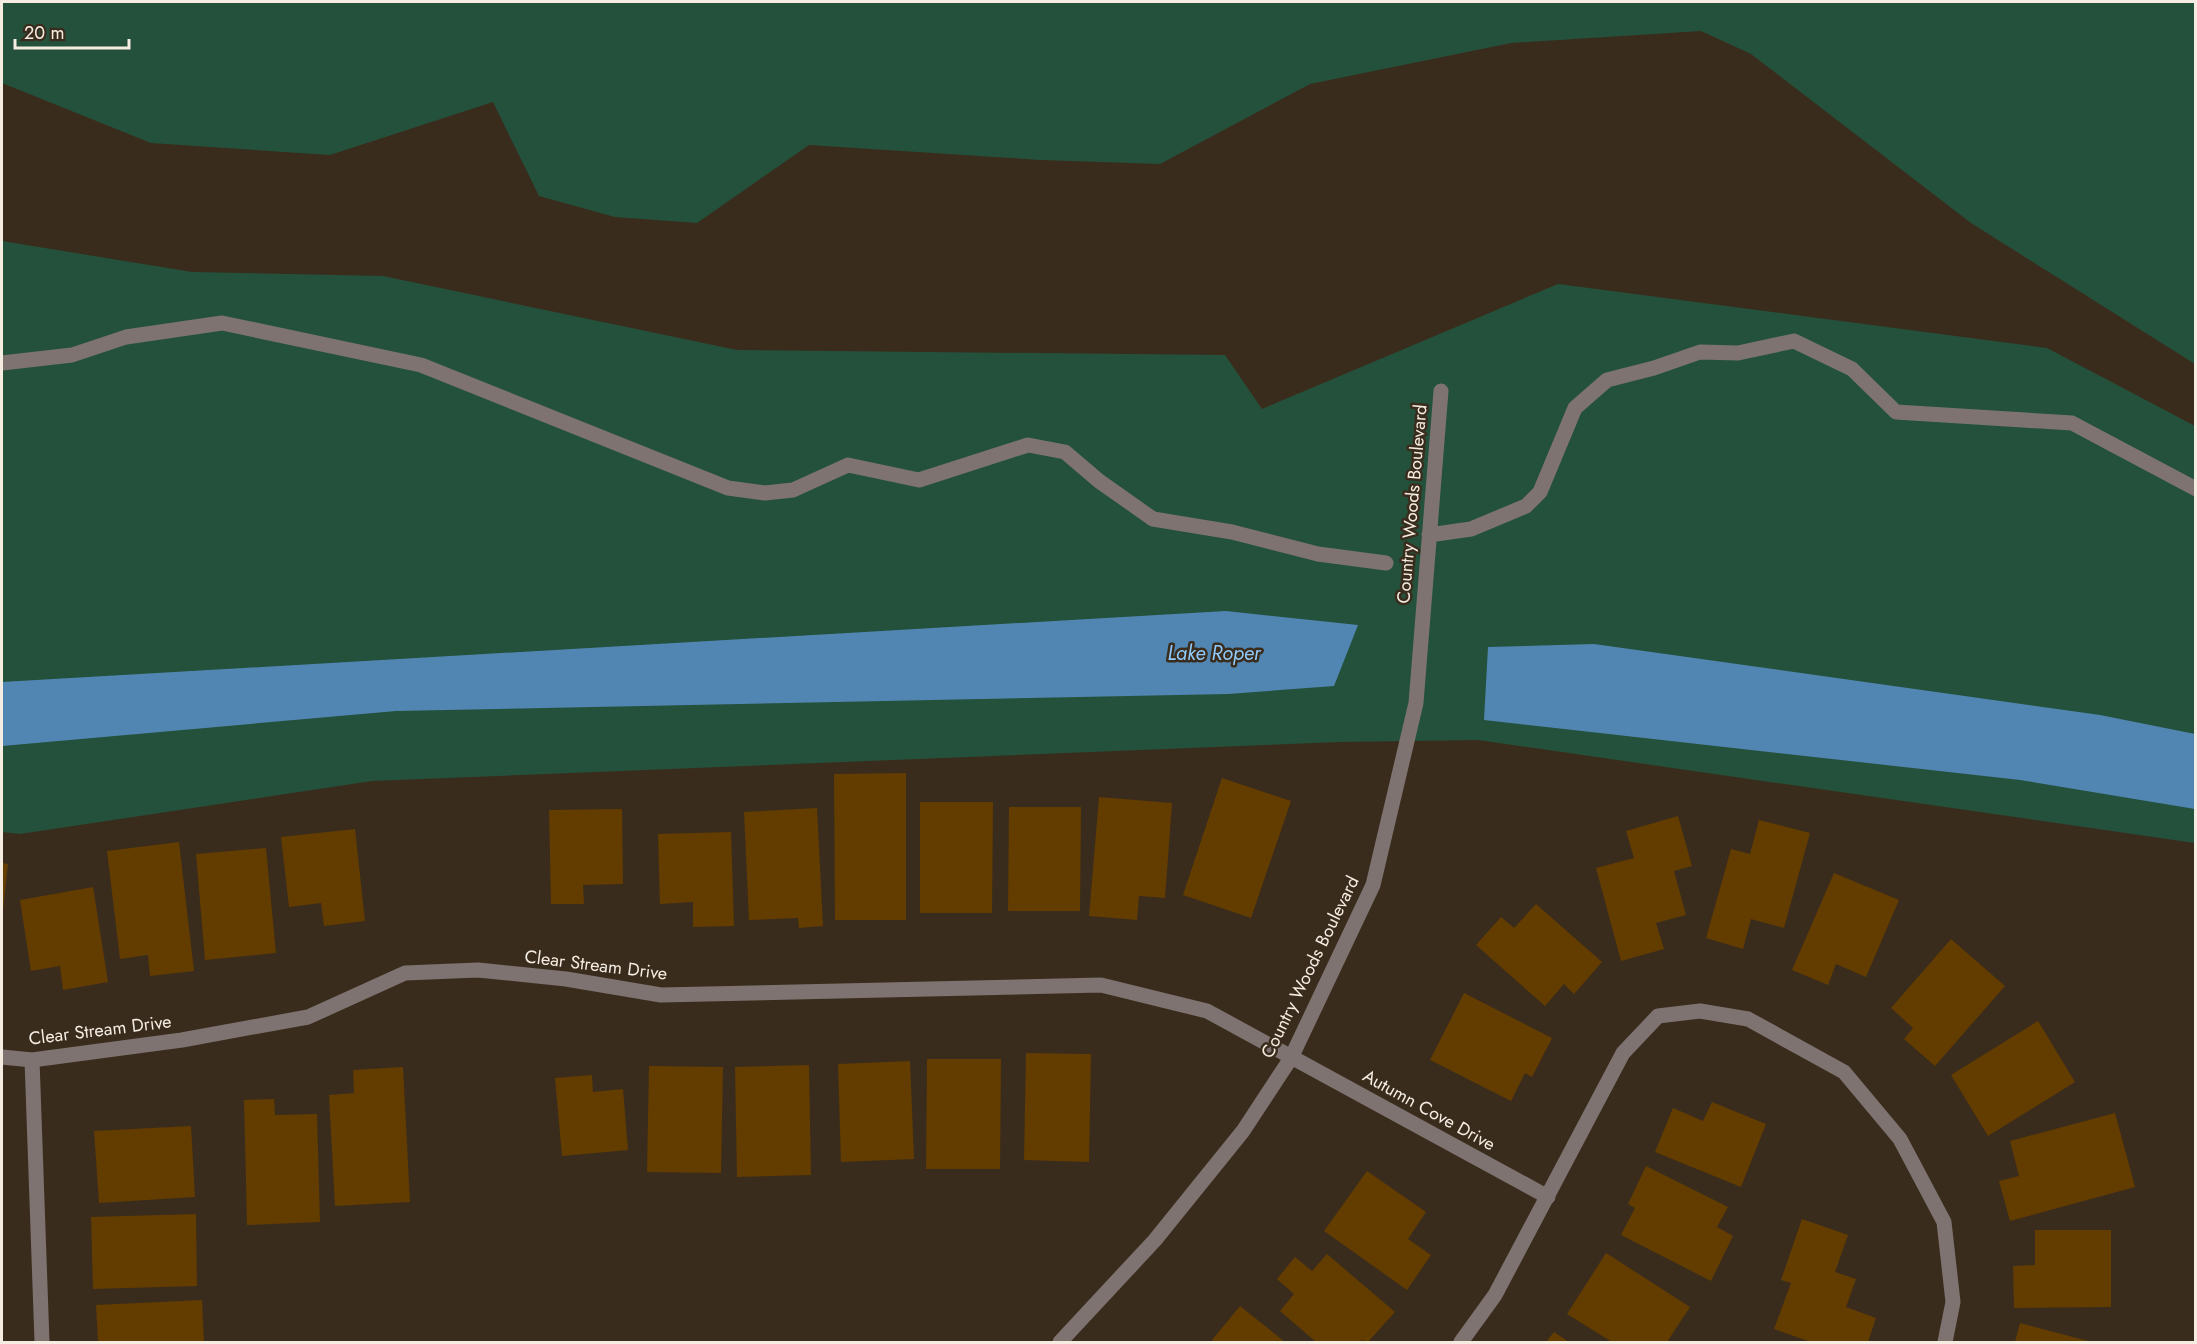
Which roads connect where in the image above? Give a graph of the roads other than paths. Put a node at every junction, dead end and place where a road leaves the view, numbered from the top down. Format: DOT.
graph roads {
  1 [pos="2,363"];
  2 [pos="1441,391"];
  3 [pos="2196,489"];
  4 [pos="1429,535"];
  5 [pos="1386,563"];
  6 [pos="2,1057"];
  7 [pos="1291,1058"];
  8 [pos="32,1060"];
  9 [pos="1548,1197"];
  10 [pos="42,1342"];
  11 [pos="1060,1342"];
  12 [pos="1461,1342"];
  13 [pos="1945,1342"];
  1 -- 5 [label="street"];
  2 -- 4 [label="street, Country Woods Boulevard"];
  3 -- 4 [label="street"];
  4 -- 7 [label="street, Country Woods Boulevard"];
  6 -- 8 [label="street, Clear Stream Drive"];
  7 -- 8 [label="street, Clear Stream Drive"];
  7 -- 9 [label="street, Autumn Cove Drive"];
  7 -- 11 [label="street, Country Woods Boulevard"];
  8 -- 10 [label="street"];
  9 -- 12 [label="street"];
  9 -- 13 [label="street"];
}
